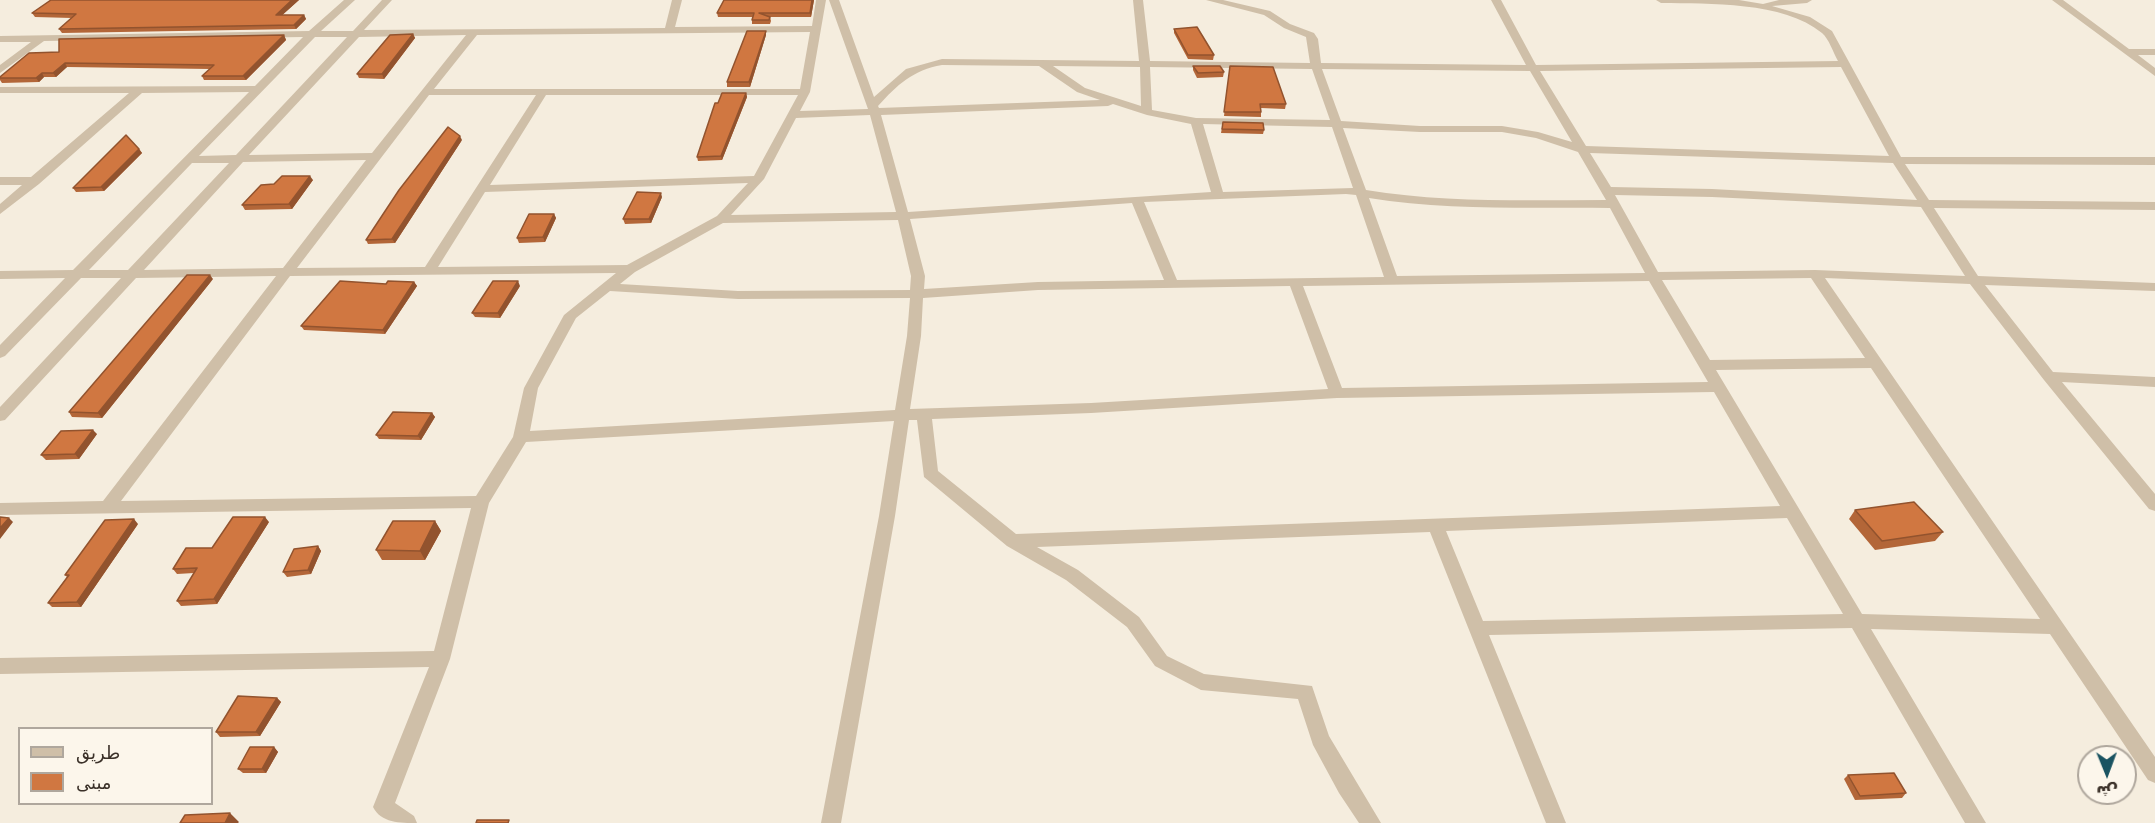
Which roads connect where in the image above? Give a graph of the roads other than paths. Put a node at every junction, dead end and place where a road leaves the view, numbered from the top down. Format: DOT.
graph roads {
  1 [pos="350,0"];
  2 [pos="387,0"];
  3 [pos="677,0"];
  4 [pos="821,0"];
  5 [pos="834,0"];
  6 [pos="1138,0"];
  7 [pos="1211,0"];
  8 [pos="1496,0"];
  9 [pos="1661,0"];
  10 [pos="1807,0"];
  11 [pos="2057,0"];
  12 [pos="1752,5"];
  13 [pos="816,29"];
  14 [pos="669,30"];
  15 [pos="474,32"];
  16 [pos="356,33"];
  17 [pos="312,34"];
  18 [pos="0,39"];
  19 [pos="41,39"];
  20 [pos="2128,52"];
  21 [pos="2155,52"];
  22 [pos="1040,62"];
  23 [pos="1145,64"];
  24 [pos="1843,64"];
  25 [pos="1316,66"];
  26 [pos="1535,68"];
  27 [pos="0,70"];
  28 [pos="2155,73"];
  29 [pos="257,88"];
  30 [pos="0,90"];
  31 [pos="139,90"];
  32 [pos="425,92"];
  33 [pos="543,92"];
  34 [pos="805,92"];
  35 [pos="1117,103"];
  36 [pos="874,109"];
  37 [pos="1147,112"];
  38 [pos="792,115"];
  39 [pos="1196,121"];
  40 [pos="1337,124"];
  41 [pos="1581,149"];
  42 [pos="375,156"];
  43 [pos="242,158"];
  44 [pos="189,160"];
  45 [pos="1897,160"];
  46 [pos="2155,160"];
  47 [pos="758,179"];
  48 [pos="0,181"];
  49 [pos="35,181"];
  50 [pos="481,189"];
  51 [pos="1359,191"];
  52 [pos="1218,196"];
  53 [pos="1610,198"];
  54 [pos="1136,199"];
  55 [pos="1926,204"];
  56 [pos="2155,206"];
  57 [pos="0,210"];
  58 [pos="904,216"];
  59 [pos="721,219"];
  60 [pos="630,269"];
  61 [pos="429,271"];
  62 [pos="135,272"];
  63 [pos="287,272"];
  64 [pos="77,273"];
  65 [pos="1815,274"];
  66 [pos="0,275"];
  67 [pos="1653,276"];
  68 [pos="1974,280"];
  69 [pos="1392,281"];
  70 [pos="1172,284"];
  71 [pos="1296,284"];
  72 [pos="606,287"];
  73 [pos="2155,287"];
  74 [pos="918,294"];
  75 [pos="0,353"];
  76 [pos="1876,363"];
  77 [pos="1706,364"];
  78 [pos="2049,377"];
  79 [pos="2155,382"];
  80 [pos="1719,387"];
  81 [pos="1337,393"];
  82 [pos="924,415"];
  83 [pos="0,416"];
  84 [pos="903,416"];
  85 [pos="521,437"];
  86 [pos="480,502"];
  87 [pos="2155,505"];
  88 [pos="0,508"];
  89 [pos="106,508"];
  90 [pos="1792,512"];
  91 [pos="1436,524"];
  92 [pos="1013,541"];
  93 [pos="1857,621"];
  94 [pos="2055,627"];
  95 [pos="1478,628"];
  96 [pos="441,660"];
  97 [pos="0,666"];
  98 [pos="2155,774"];
  99 [pos="407,823"];
  100 [pos="831,823"];
  101 [pos="1371,823"];
  102 [pos="1556,823"];
  103 [pos="1976,823"];
  1 -- 17 [label="street"];
  2 -- 16 [label="street"];
  3 -- 14 [label="street"];
  4 -- 13 [label="street"];
  5 -- 36 [label="street"];
  6 -- 23 [label="street"];
  7 -- 25 [label="street"];
  8 -- 26 [label="street"];
  9 -- 12 [label="street"];
  10 -- 12 [label="street"];
  11 -- 20 [label="street"];
  12 -- 24 [label="street"];
  13 -- 14 [label="street"];
  13 -- 34 [label="street"];
  14 -- 15 [label="street"];
  15 -- 16 [label="street"];
  15 -- 32 [label="street"];
  16 -- 17 [label="street"];
  16 -- 43 [label="street"];
  17 -- 19 [label="street"];
  17 -- 29 [label="street"];
  18 -- 19 [label="street"];
  19 -- 27 [label="street"];
  20 -- 21 [label="street"];
  20 -- 28 [label="street"];
  22 -- 23 [label="street"];
  22 -- 35 [label="street"];
  22 -- 36 [label="street"];
  23 -- 25 [label="street"];
  23 -- 37 [label="street"];
  24 -- 26 [label="street"];
  24 -- 45 [label="street"];
  25 -- 26 [label="street"];
  25 -- 40 [label="street"];
  26 -- 41 [label="street"];
  29 -- 31 [label="street"];
  29 -- 44 [label="street"];
  30 -- 31 [label="street"];
  31 -- 49 [label="street"];
  32 -- 33 [label="street"];
  32 -- 42 [label="street"];
  33 -- 34 [label="street"];
  33 -- 50 [label="street"];
  34 -- 38 [label="street"];
  35 -- 36 [label="street"];
  35 -- 37 [label="street"];
  36 -- 38 [label="street"];
  36 -- 58 [label="street"];
  37 -- 39 [label="street"];
  38 -- 47 [label="street"];
  39 -- 40 [label="street"];
  39 -- 52 [label="street"];
  40 -- 41 [label="street"];
  40 -- 51 [label="street"];
  41 -- 45 [label="street"];
  41 -- 53 [label="street"];
  42 -- 43 [label="street"];
  42 -- 63 [label="street"];
  43 -- 44 [label="street"];
  43 -- 62 [label="street"];
  44 -- 64 [label="street"];
  45 -- 46 [label="street"];
  45 -- 55 [label="street"];
  47 -- 50 [label="street"];
  47 -- 59 [label="street"];
  48 -- 49 [label="street"];
  49 -- 57 [label="street"];
  50 -- 61 [label="street"];
  51 -- 52 [label="street"];
  51 -- 53 [label="street"];
  51 -- 69 [label="street"];
  52 -- 54 [label="street"];
  53 -- 55 [label="street"];
  53 -- 67 [label="street"];
  54 -- 58 [label="street"];
  54 -- 70 [label="street"];
  55 -- 56 [label="street"];
  55 -- 68 [label="street"];
  58 -- 59 [label="street"];
  58 -- 74 [label="street"];
  59 -- 60 [label="street"];
  60 -- 61 [label="street"];
  60 -- 72 [label="street"];
  61 -- 63 [label="street"];
  62 -- 63 [label="street"];
  62 -- 64 [label="street"];
  62 -- 83 [label="street"];
  63 -- 89 [label="street"];
  64 -- 66 [label="street"];
  64 -- 75 [label="street"];
  65 -- 67 [label="street"];
  65 -- 68 [label="street"];
  65 -- 76 [label="street"];
  67 -- 69 [label="street"];
  67 -- 77 [label="street"];
  68 -- 73 [label="street"];
  68 -- 78 [label="street"];
  69 -- 71 [label="street"];
  70 -- 71 [label="street"];
  70 -- 74 [label="street"];
  71 -- 81 [label="street"];
  72 -- 74 [label="street"];
  72 -- 85 [label="street"];
  74 -- 84 [label="street"];
  76 -- 77 [label="street"];
  76 -- 94 [label="street"];
  77 -- 80 [label="street"];
  78 -- 79 [label="street"];
  78 -- 87 [label="street"];
  80 -- 81 [label="street"];
  80 -- 90 [label="street"];
  81 -- 82 [label="street"];
  82 -- 84 [label="street"];
  82 -- 92 [label="street"];
  84 -- 85 [label="street"];
  84 -- 100 [label="street"];
  85 -- 86 [label="street"];
  86 -- 89 [label="street"];
  86 -- 96 [label="street"];
  88 -- 89 [label="street"];
  90 -- 91 [label="street"];
  90 -- 93 [label="street"];
  91 -- 92 [label="street"];
  91 -- 95 [label="street"];
  92 -- 101 [label="street"];
  93 -- 94 [label="street"];
  93 -- 95 [label="street"];
  93 -- 103 [label="street"];
  94 -- 98 [label="street"];
  95 -- 102 [label="street"];
  96 -- 97 [label="street"];
  96 -- 99 [label="street"];
}
